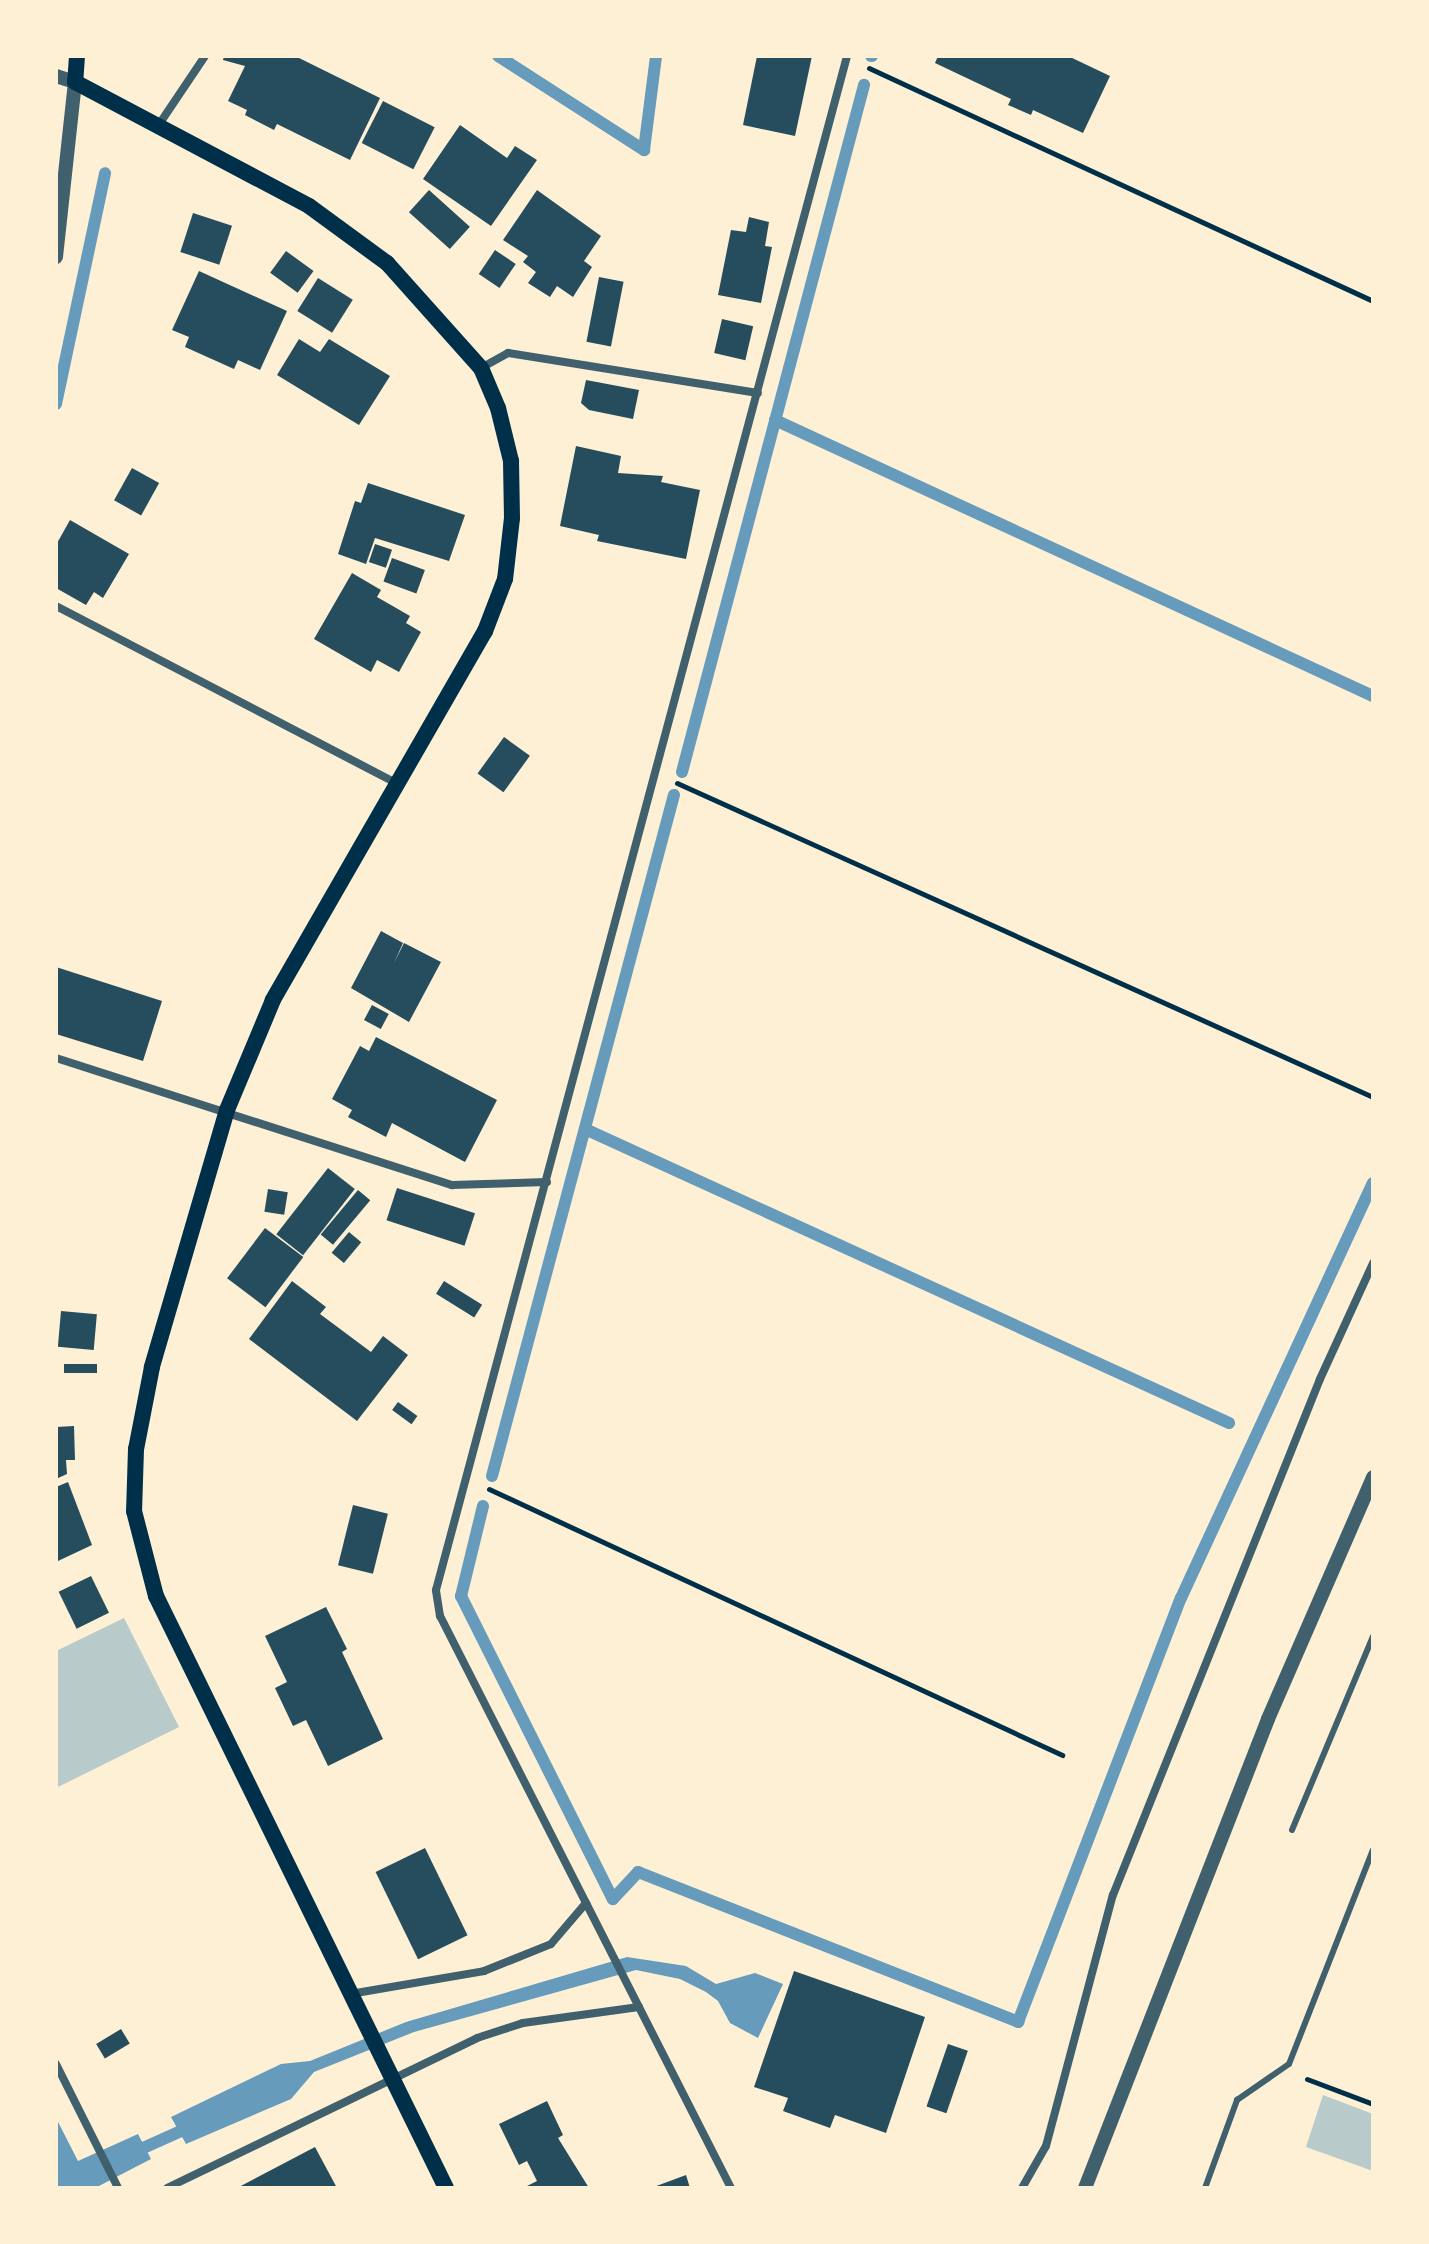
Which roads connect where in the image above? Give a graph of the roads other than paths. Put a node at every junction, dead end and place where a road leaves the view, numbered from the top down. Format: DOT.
graph roads {
  1 [pos="77,56"];
  2 [pos="205,56"];
  3 [pos="846,56"];
  4 [pos="56,76"];
  5 [pos="75,82"];
  6 [pos="158,126"];
  7 [pos="56,257"];
  8 [pos="481,368"];
  9 [pos="758,393"];
  10 [pos="56,606"];
  11 [pos="398,784"];
  12 [pos="56,1058"];
  13 [pos="227,1110"];
  14 [pos="547,1182"];
  15 [pos="1373,1263"];
  16 [pos="1373,1477"];
  17 [pos="1373,1636"];
  18 [pos="1292,1830"];
  19 [pos="1373,1850"];
  20 [pos="586,1903"];
  21 [pos="350,1994"];
  22 [pos="639,2007"];
  23 [pos="56,2064"];
  24 [pos="393,2081"];
  25 [pos="118,2188"];
  26 [pos="167,2188"];
  27 [pos="446,2188"];
  28 [pos="731,2188"];
  29 [pos="1022,2188"];
  30 [pos="1085,2188"];
  31 [pos="1205,2188"];
  1 -- 5 [label="main road"];
  2 -- 6 [label="street"];
  3 -- 9 [label="street"];
  4 -- 5 [label="street"];
  5 -- 6 [label="main road"];
  5 -- 7 [label="street"];
  6 -- 8 [label="main road"];
  8 -- 9 [label="street"];
  8 -- 11 [label="main road"];
  9 -- 14 [label="street"];
  10 -- 11 [label="street"];
  11 -- 13 [label="main road"];
  12 -- 13 [label="street"];
  13 -- 14 [label="street"];
  13 -- 21 [label="main road"];
  14 -- 20 [label="street"];
  15 -- 29 [label="street"];
  16 -- 30 [label="street"];
  17 -- 18 [label="lane"];
  19 -- 31 [label="lane"];
  20 -- 21 [label="street"];
  20 -- 22 [label="street"];
  21 -- 24 [label="main road"];
  22 -- 24 [label="street"];
  22 -- 28 [label="street"];
  23 -- 25 [label="street"];
  24 -- 26 [label="street"];
  24 -- 27 [label="main road"];
}
